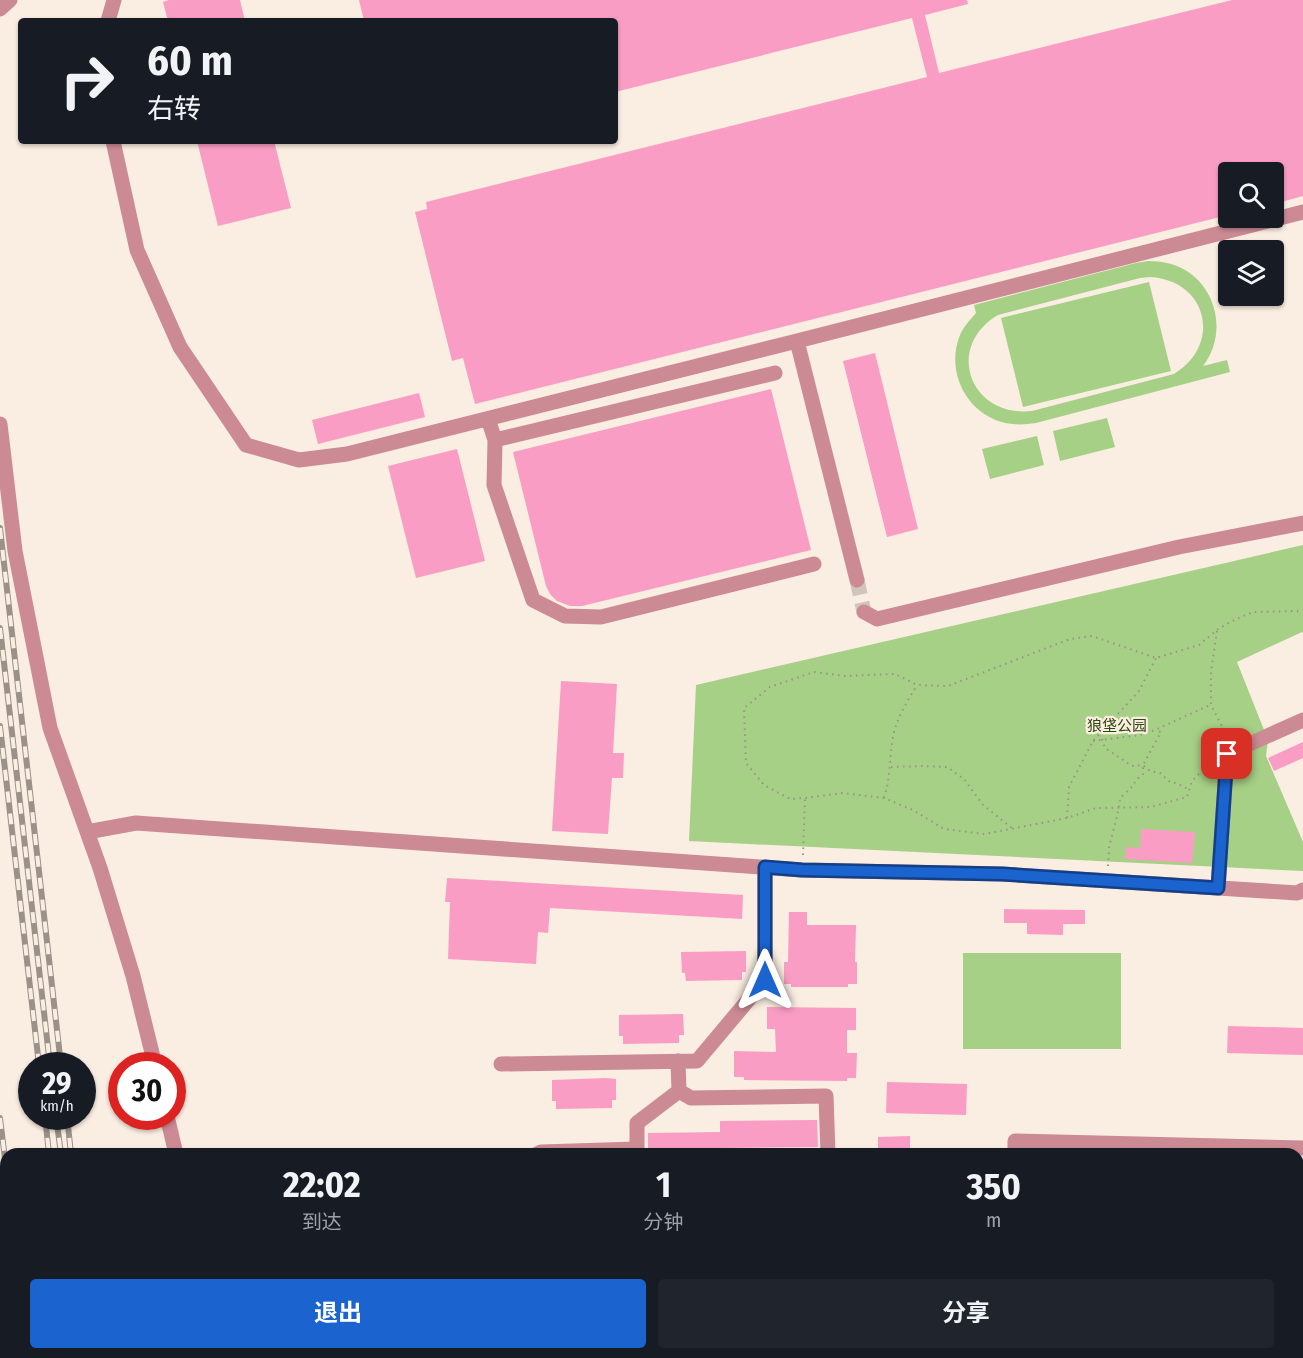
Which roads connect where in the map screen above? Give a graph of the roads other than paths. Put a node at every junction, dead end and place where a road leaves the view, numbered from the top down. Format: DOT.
graph roads {
  1 [pos="10,0"];
  2 [pos="114,0"];
  3 [pos="0,9"];
  4 [pos="109,18"];
  5 [pos="114,144"];
  6 [pos="1303,212"];
  7 [pos="797,341"];
  8 [pos="776,374"];
  9 [pos="488,419"];
  10 [pos="0,423"];
  11 [pos="495,440"];
  12 [pos="1303,523"];
  13 [pos="814,564"];
  14 [pos="857,580"];
  15 [pos="864,612"];
  16 [pos="1303,720"];
  17 [pos="87,832"];
  18 [pos="765,867"];
  19 [pos="1218,888"];
  20 [pos="1301,896"];
  21 [pos="151,1052"];
  22 [pos="678,1061"];
  23 [pos="501,1064"];
  24 [pos="679,1091"];
  25 [pos="170,1130"];
  26 [pos="175,1148"];
  27 [pos="637,1148"];
  28 [pos="828,1148"];
  29 [pos="1015,1148"];
  30 [pos="1303,1148"];
  1 -- 3 [label="street"];
  2 -- 4 [label="street"];
  5 -- 9 [label="street"];
  6 -- 7 [label="street"];
  7 -- 9 [label="street"];
  7 -- 14 [label="street"];
  8 -- 11 [label="street"];
  9 -- 11 [label="street"];
  10 -- 17 [label="street"];
  11 -- 13 [label="street"];
  12 -- 15 [label="street"];
  16 -- 19 [label="street"];
  17 -- 18 [label="street"];
  17 -- 21 [label="street"];
  18 -- 19 [label="street"];
  18 -- 22 [label="street"];
  19 -- 20 [label="street"];
  22 -- 23 [label="street"];
  22 -- 24 [label="street"];
  24 -- 27 [label="street"];
  24 -- 28 [label="street"];
  25 -- 26 [label="street"];
  29 -- 30 [label="street"];
}
